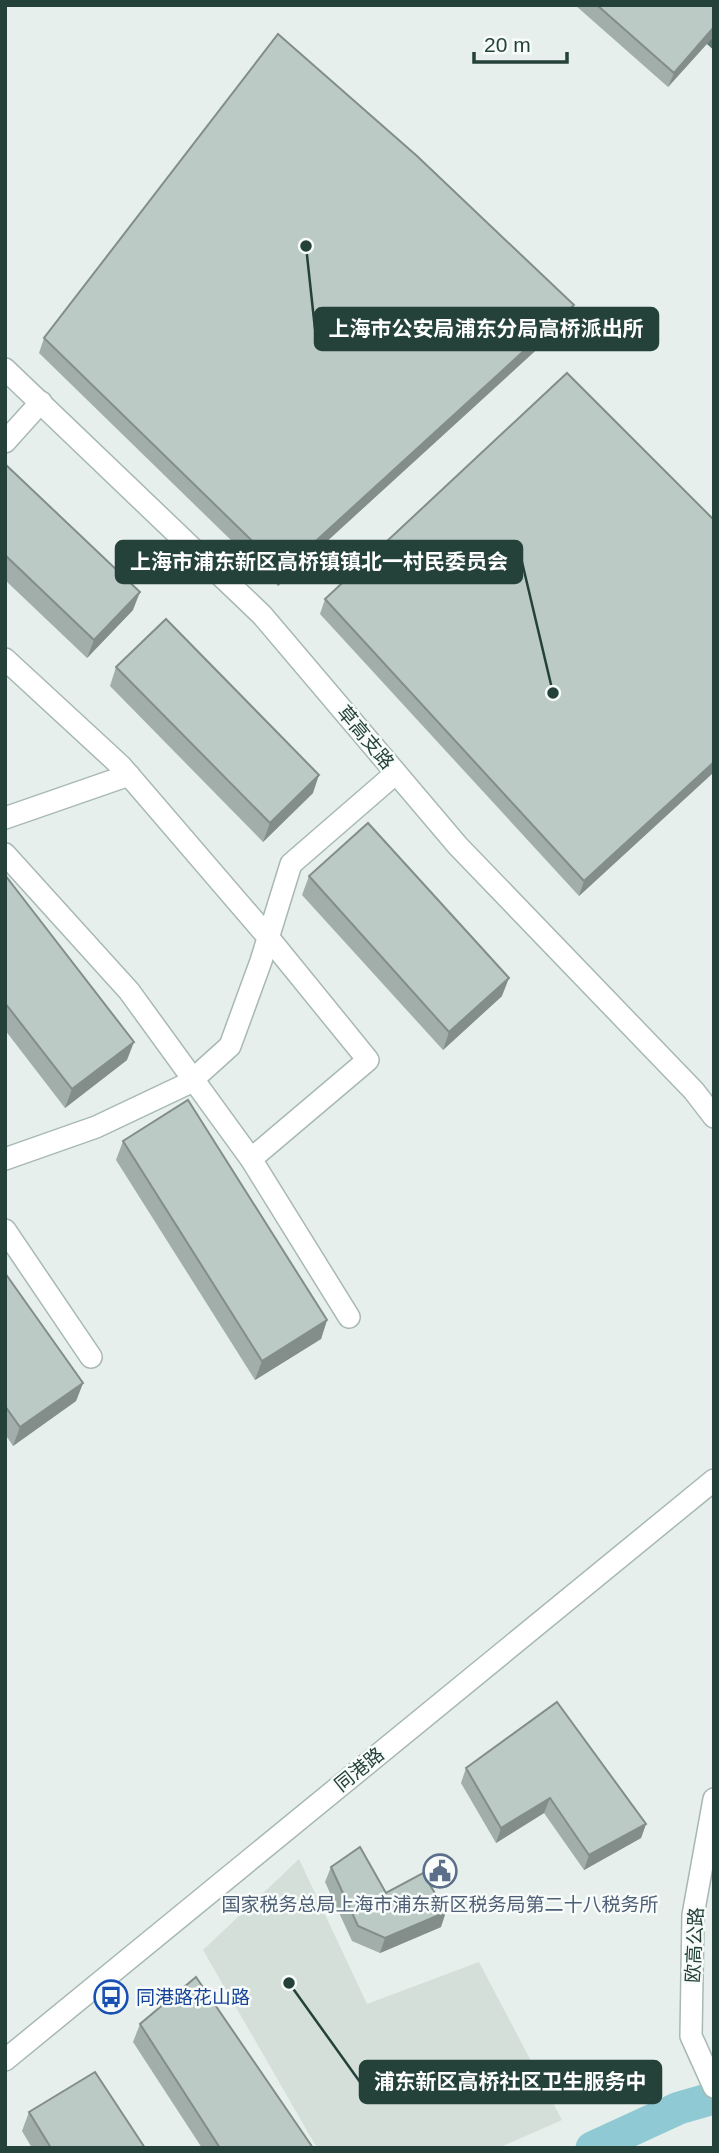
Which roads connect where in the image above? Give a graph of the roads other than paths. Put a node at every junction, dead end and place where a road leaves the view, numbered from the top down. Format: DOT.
graph roads {
  1 [pos="5,369"];
  2 [pos="41,402"];
  3 [pos="5,442"];
  4 [pos="5,659"];
  5 [pos="396,773"];
  6 [pos="129,775"];
  7 [pos="5,818"];
  8 [pos="5,854"];
  9 [pos="268,937"];
  10 [pos="193,1080"];
  11 [pos="714,1117"];
  12 [pos="5,1159"];
  13 [pos="251,1159"];
  14 [pos="5,1230"];
  15 [pos="349,1317"];
  16 [pos="91,1357"];
  17 [pos="714,1480"];
  18 [pos="714,1799"];
  19 [pos="5,2060"];
  20 [pos="714,2087"];
  1 -- 2 [label="street, 草高支路"];
  2 -- 3 [label="street"];
  2 -- 5 [label="street, 草高支路"];
  4 -- 6 [label="street"];
  5 -- 9 [label="street"];
  5 -- 11 [label="street, 草高支路"];
  6 -- 7 [label="street"];
  6 -- 9 [label="street"];
  8 -- 10 [label="street"];
  9 -- 10 [label="street"];
  9 -- 13 [label="street"];
  10 -- 12 [label="street"];
  10 -- 13 [label="street"];
  13 -- 15 [label="street"];
  14 -- 16 [label="street"];
  17 -- 19 [label="street, 同港路"];
  18 -- 20 [label="street, 欧高公路"];
}
